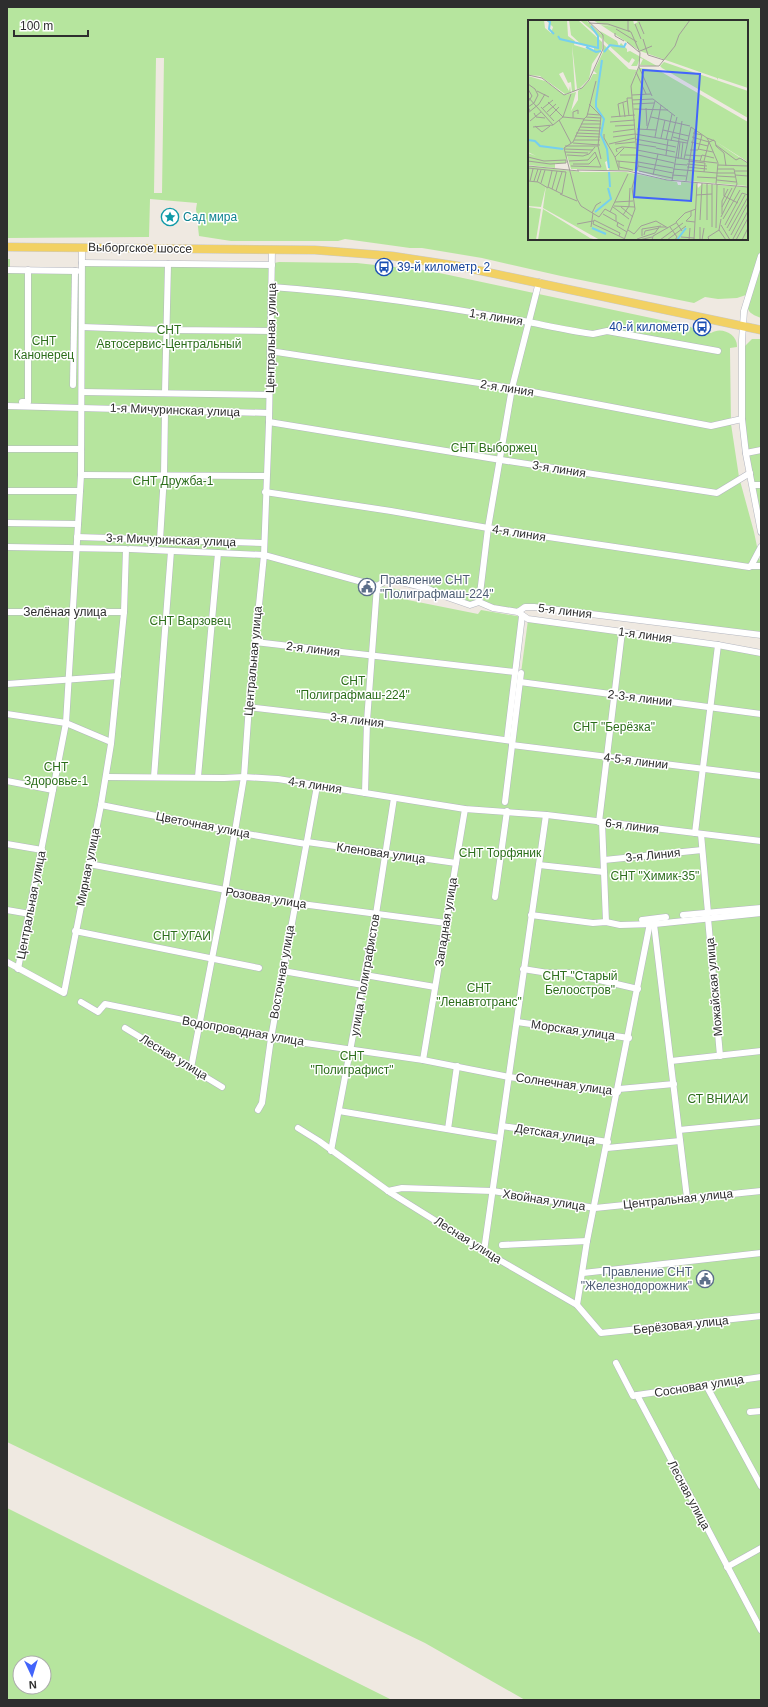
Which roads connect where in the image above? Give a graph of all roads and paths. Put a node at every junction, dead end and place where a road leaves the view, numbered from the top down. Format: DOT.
graph roads {
  1 [pos="7,247"];
  2 [pos="82,248"];
  3 [pos="272,250"];
  4 [pos="761,256"];
  5 [pos="82,263"];
  6 [pos="168,264"];
  7 [pos="272,265"];
  8 [pos="7,270"];
  9 [pos="28,270"];
  10 [pos="75,271"];
  11 [pos="82,271"];
  12 [pos="539,282"];
  13 [pos="272,287"];
  14 [pos="529,322"];
  15 [pos="742,326"];
  16 [pos="82,327"];
  17 [pos="166,330"];
  18 [pos="761,330"];
  19 [pos="271,331"];
  20 [pos="270,351"];
  21 [pos="718,351"];
  22 [pos="73,385"];
  23 [pos="512,388"];
  24 [pos="82,392"];
  25 [pos="165,393"];
  26 [pos="269,395"];
  27 [pos="7,402"];
  28 [pos="7,406"];
  29 [pos="82,408"];
  30 [pos="165,410"];
  31 [pos="269,413"];
  32 [pos="742,419"];
  33 [pos="269,422"];
  34 [pos="81,449"];
  35 [pos="7,450"];
  36 [pos="761,450"];
  37 [pos="746,453"];
  38 [pos="501,460"];
  39 [pos="750,473"];
  40 [pos="81,475"];
  41 [pos="164,475"];
  42 [pos="266,476"];
  43 [pos="752,485"];
  44 [pos="761,485"];
  45 [pos="7,491"];
  46 [pos="80,491"];
  47 [pos="265,492"];
  48 [pos="7,523"];
  49 [pos="78,524"];
  50 [pos="488,528"];
  51 [pos="761,532"];
  52 [pos="77,538"];
  53 [pos="160,540"];
  54 [pos="264,543"];
  55 [pos="7,547"];
  56 [pos="761,547"];
  57 [pos="77,548"];
  58 [pos="128,549"];
  59 [pos="171,551"];
  60 [pos="218,553"];
  61 [pos="264,555"];
  62 [pos="751,566"];
  63 [pos="761,566"];
  64 [pos="377,586"];
  65 [pos="479,602"];
  66 [pos="72,611"];
  67 [pos="7,612"];
  68 [pos="124,612"];
  69 [pos="523,616"];
  70 [pos="622,632"];
  71 [pos="761,635"];
  72 [pos="255,642"];
  73 [pos="718,645"];
  74 [pos="761,653"];
  75 [pos="372,656"];
  76 [pos="518,673"];
  77 [pos="118,676"];
  78 [pos="68,678"];
  79 [pos="520,682"];
  80 [pos="7,684"];
  81 [pos="615,695"];
  82 [pos="248,707"];
  83 [pos="711,707"];
  84 [pos="7,714"];
  85 [pos="761,714"];
  86 [pos="367,720"];
  87 [pos="66,723"];
  88 [pos="111,742"];
  89 [pos="510,742"];
  90 [pos="607,757"];
  91 [pos="703,769"];
  92 [pos="761,776"];
  93 [pos="106,777"];
  94 [pos="154,777"];
  95 [pos="198,777"];
  96 [pos="244,777"];
  97 [pos="7,780"];
  98 [pos="317,786"];
  99 [pos="53,790"];
  100 [pos="365,793"];
  101 [pos="394,798"];
  102 [pos="505,802"];
  103 [pos="101,805"];
  104 [pos="464,809"];
  105 [pos="505,811"];
  106 [pos="546,815"];
  107 [pos="600,822"];
  108 [pos="236,832"];
  109 [pos="698,834"];
  110 [pos="761,841"];
  111 [pos="307,843"];
  112 [pos="7,844"];
  113 [pos="42,850"];
  114 [pos="702,850"];
  115 [pos="385,854"];
  116 [pos="604,860"];
  117 [pos="456,863"];
  118 [pos="89,864"];
  119 [pos="539,865"];
  120 [pos="604,872"];
  121 [pos="225,891"];
  122 [pos="494,897"];
  123 [pos="294,903"];
  124 [pos="761,908"];
  125 [pos="7,910"];
  126 [pos="761,913"];
  127 [pos="30,914"];
  128 [pos="376,914"];
  129 [pos="531,915"];
  130 [pos="683,915"];
  131 [pos="708,916"];
  132 [pos="666,917"];
  133 [pos="632,921"];
  134 [pos="606,922"];
  135 [pos="652,922"];
  136 [pos="446,924"];
  137 [pos="75,931"];
  138 [pos="212,959"];
  139 [pos="7,962"];
  140 [pos="259,968"];
  141 [pos="18,969"];
  142 [pos="523,969"];
  143 [pos="283,971"];
  144 [pos="365,975"];
  145 [pos="363,985"];
  146 [pos="435,987"];
  147 [pos="638,989"];
  148 [pos="81,1002"];
  149 [pos="517,1022"];
  150 [pos="200,1023"];
  151 [pos="125,1028"];
  152 [pos="271,1038"];
  153 [pos="628,1038"];
  154 [pos="351,1049"];
  155 [pos="761,1051"];
  156 [pos="720,1056"];
  157 [pos="423,1060"];
  158 [pos="671,1061"];
  159 [pos="457,1066"];
  160 [pos="192,1068"];
  161 [pos="509,1077"];
  162 [pos="674,1084"];
  163 [pos="222,1086"];
  164 [pos="618,1090"];
  165 [pos="258,1110"];
  166 [pos="339,1111"];
  167 [pos="761,1122"];
  168 [pos="502,1126"];
  169 [pos="298,1128"];
  170 [pos="448,1129"];
  171 [pos="679,1130"];
  172 [pos="500,1138"];
  173 [pos="680,1141"];
  174 [pos="607,1145"];
  175 [pos="331,1150"];
  176 [pos="761,1190"];
  177 [pos="388,1191"];
  178 [pos="493,1191"];
  179 [pos="686,1198"];
  180 [pos="595,1208"];
  181 [pos="587,1241"];
  182 [pos="502,1245"];
  183 [pos="484,1250"];
  184 [pos="761,1253"];
  185 [pos="583,1273"];
  186 [pos="577,1305"];
  187 [pos="761,1316"];
  188 [pos="601,1333"];
  189 [pos="616,1363"];
  190 [pos="761,1377"];
  191 [pos="706,1385"];
  192 [pos="637,1395"];
  193 [pos="761,1411"];
  194 [pos="750,1412"];
  195 [pos="761,1486"];
  196 [pos="761,1548"];
  197 [pos="727,1567"];
  198 [pos="761,1630"];
  1 -- 2 [label="main road, Выборгское шоссе"];
  2 -- 3 [label="main road, Выборгское шоссе"];
  2 -- 5 [label="street, Центральная улица"];
  3 -- 7 [label="street, Центральная улица"];
  3 -- 12 [label="main road, Выборгское шоссе"];
  4 -- 15 [label="street"];
  5 -- 6 [label="street"];
  5 -- 11 [label="street, Центральная улица"];
  6 -- 7 [label="street"];
  6 -- 17 [label="street"];
  7 -- 13 [label="street, Центральная улица"];
  8 -- 9 [label="street"];
  9 -- 10 [label="street"];
  9 -- 27 [label="street"];
  10 -- 11 [label="street"];
  10 -- 22 [label="street"];
  11 -- 16 [label="street, Центральная улица"];
  12 -- 14 [label="street"];
  12 -- 15 [label="main road"];
  13 -- 14 [label="street, 1-я линия"];
  13 -- 19 [label="street, Центральная улица"];
  14 -- 21 [label="street, 1-я линия"];
  14 -- 23 [label="street"];
  15 -- 18 [label="main road"];
  15 -- 32 [label="street"];
  16 -- 17 [label="street"];
  16 -- 24 [label="street, Центральная улица"];
  17 -- 19 [label="street"];
  17 -- 25 [label="street"];
  19 -- 20 [label="street, Центральная улица"];
  20 -- 23 [label="street, 2-я линия"];
  20 -- 26 [label="street, Центральная улица"];
  23 -- 32 [label="street, 2-я линия"];
  23 -- 38 [label="street"];
  24 -- 25 [label="street"];
  24 -- 29 [label="street, Центральная улица"];
  25 -- 26 [label="street"];
  26 -- 31 [label="street, Центральная улица"];
  28 -- 29 [label="street, 1-я Мичуринская улица"];
  29 -- 30 [label="street, 1-я Мичуринская улица"];
  29 -- 34 [label="street, Центральная улица"];
  30 -- 31 [label="street, 1-я Мичуринская улица"];
  30 -- 41 [label="street"];
  31 -- 33 [label="street, Центральная улица"];
  32 -- 37 [label="street"];
  33 -- 38 [label="street, 3-я линия"];
  33 -- 42 [label="street, Центральная улица"];
  34 -- 35 [label="street"];
  34 -- 40 [label="street, Центральная улица"];
  36 -- 37 [label="street"];
  37 -- 39 [label="street"];
  38 -- 39 [label="street, 3-я линия"];
  38 -- 50 [label="street"];
  39 -- 43 [label="street"];
  40 -- 41 [label="street"];
  40 -- 46 [label="street, Центральная улица"];
  41 -- 42 [label="street"];
  41 -- 53 [label="street"];
  42 -- 47 [label="street, Центральная улица"];
  43 -- 44 [label="street"];
  43 -- 51 [label="street"];
  45 -- 46 [label="street"];
  46 -- 49 [label="street, Центральная улица"];
  47 -- 50 [label="street, 4-я линия"];
  47 -- 54 [label="street, Центральная улица"];
  48 -- 49 [label="street"];
  49 -- 52 [label="street, Центральная улица"];
  50 -- 62 [label="street, 4-я линия"];
  50 -- 65 [label="street"];
  52 -- 53 [label="street, 3-я Мичуринская улица"];
  52 -- 57 [label="street, Центральная улица"];
  53 -- 54 [label="street, 3-я Мичуринская улица"];
  54 -- 61 [label="street, Центральная улица"];
  55 -- 57 [label="street"];
  56 -- 62 [label="street"];
  57 -- 58 [label="street"];
  57 -- 66 [label="street, Центральная улица"];
  58 -- 59 [label="street"];
  58 -- 68 [label="street, Мирная улица"];
  59 -- 60 [label="street"];
  59 -- 94 [label="street"];
  60 -- 61 [label="street"];
  60 -- 95 [label="street"];
  61 -- 64 [label="street"];
  61 -- 72 [label="street, Центральная улица"];
  62 -- 63 [label="street, 4-я линия"];
  64 -- 65 [label="street, 5-я линия"];
  64 -- 75 [label="street"];
  65 -- 69 [label="street, 5-я линия"];
  66 -- 67 [label="street, Зелёная улица"];
  66 -- 68 [label="street, Зелёная улица"];
  66 -- 78 [label="street, Центральная улица"];
  68 -- 77 [label="street, Мирная улица"];
  69 -- 70 [label="street, 1-я линия"];
  69 -- 71 [label="street, 5-я линия"];
  69 -- 76 [label="street"];
  70 -- 73 [label="street, 1-я линия"];
  70 -- 81 [label="street"];
  72 -- 75 [label="street, 2-я линия"];
  72 -- 82 [label="street, Центральная улица"];
  73 -- 74 [label="street, 1-я линия"];
  73 -- 83 [label="street, Можайская улица"];
  75 -- 76 [label="street, 2-я линия"];
  75 -- 86 [label="street"];
  76 -- 79 [label="street"];
  76 -- 89 [label="street"];
  77 -- 78 [label="street"];
  77 -- 88 [label="street, Мирная улица"];
  78 -- 80 [label="street"];
  78 -- 87 [label="street, Центральная улица"];
  79 -- 81 [label="street, 2-3-я линии"];
  79 -- 89 [label="street"];
  81 -- 83 [label="street, 2-3-я линии"];
  81 -- 90 [label="street"];
  82 -- 86 [label="street, 3-я линия"];
  82 -- 96 [label="street, Центральная улица"];
  83 -- 85 [label="street, 2-3-я линии"];
  83 -- 91 [label="street, Можайская улица"];
  84 -- 87 [label="street"];
  86 -- 89 [label="street, 3-я линия"];
  86 -- 100 [label="street"];
  87 -- 88 [label="street"];
  87 -- 99 [label="street, Центральная улица"];
  88 -- 93 [label="street, Мирная улица"];
  89 -- 90 [label="street, 4-5-я линии"];
  89 -- 102 [label="street"];
  90 -- 91 [label="street, 4-5-я линии"];
  90 -- 107 [label="street"];
  91 -- 92 [label="street, 4-5-я линии"];
  91 -- 109 [label="street, Можайская улица"];
  93 -- 94 [label="street, 4-я линия"];
  93 -- 103 [label="street, Мирная улица"];
  94 -- 95 [label="street, 4-я линия"];
  95 -- 96 [label="street, 4-я линия"];
  96 -- 98 [label="street, 4-я линия"];
  96 -- 108 [label="street, Центральная улица"];
  97 -- 99 [label="street"];
  98 -- 100 [label="street, 4-я линия"];
  98 -- 111 [label="street, Восточная улица"];
  99 -- 113 [label="street, Центральная улица"];
  100 -- 101 [label="street, 4-я линия"];
  101 -- 104 [label="street, 4-я линия"];
  101 -- 115 [label="street, улица Полиграфистов"];
  103 -- 108 [label="street, Цветочная улица"];
  103 -- 118 [label="street, Мирная улица"];
  104 -- 105 [label="street, 4-я линия"];
  104 -- 117 [label="street, Западная улица"];
  105 -- 106 [label="street, 6-я линия"];
  105 -- 122 [label="street"];
  106 -- 107 [label="street, 6-я линия"];
  106 -- 119 [label="street"];
  107 -- 109 [label="street, 6-я линия"];
  107 -- 116 [label="street"];
  108 -- 111 [label="street, Цветочная улица"];
  108 -- 121 [label="street, Центральная улица"];
  109 -- 110 [label="street, 6-я линия"];
  109 -- 114 [label="street, Можайская улица"];
  111 -- 115 [label="street, Кленовая улица"];
  111 -- 123 [label="street, Восточная улица"];
  112 -- 113 [label="street"];
  113 -- 127 [label="street, Центральная улица"];
  114 -- 116 [label="street, 3-я Линия"];
  114 -- 131 [label="street, Можайская улица"];
  115 -- 117 [label="street, Кленовая улица"];
  115 -- 128 [label="street, улица Полиграфистов"];
  116 -- 120 [label="street"];
  117 -- 136 [label="street, Западная улица"];
  118 -- 121 [label="street, Розовая улица"];
  118 -- 137 [label="street, Мирная улица"];
  119 -- 120 [label="street"];
  119 -- 129 [label="street"];
  120 -- 134 [label="street"];
  121 -- 123 [label="street, Розовая улица"];
  121 -- 138 [label="street, Центральная улица"];
  123 -- 128 [label="street, Розовая улица"];
  123 -- 143 [label="street, Восточная улица"];
  124 -- 131 [label="street"];
  125 -- 127 [label="street"];
  126 -- 131 [label="street"];
  127 -- 141 [label="street, Центральная улица"];
  128 -- 136 [label="street, Розовая улица"];
  128 -- 144 [label="street, улица Полиграфистов"];
  129 -- 134 [label="street"];
  129 -- 142 [label="street"];
  130 -- 131 [label="street"];
  131 -- 135 [label="street"];
  131 -- 156 [label="street, Можайская улица"];
  132 -- 135 [label="street"];
  133 -- 135 [label="street"];
  134 -- 135 [label="street"];
  135 -- 147 [label="street"];
  135 -- 158 [label="street"];
  136 -- 146 [label="street, Западная улица"];
  137 -- 138 [label="street"];
  137 -- 141 [label="street, Мирная улица"];
  138 -- 140 [label="street"];
  138 -- 150 [label="street, Центральная улица"];
  139 -- 141 [label="street"];
  142 -- 147 [label="street"];
  142 -- 149 [label="street"];
  143 -- 145 [label="street"];
  143 -- 152 [label="street, Восточная улица"];
  144 -- 145 [label="street, улица Полиграфистов"];
  144 -- 146 [label="street"];
  145 -- 154 [label="street, улица Полиграфистов"];
  146 -- 157 [label="street, Западная улица"];
  147 -- 153 [label="street"];
  148 -- 150 [label="street, Водопроводная улица"];
  149 -- 153 [label="street, Морская улица"];
  149 -- 161 [label="street"];
  150 -- 152 [label="street, Водопроводная улица"];
  150 -- 160 [label="street, Центральная улица"];
  151 -- 160 [label="street, Лесная улица"];
  152 -- 154 [label="street, Водопроводная улица"];
  152 -- 165 [label="street, Восточная улица"];
  153 -- 164 [label="street"];
  154 -- 157 [label="street, Водопроводная улица"];
  154 -- 166 [label="street, улица Полиграфистов"];
  155 -- 156 [label="street"];
  156 -- 158 [label="street"];
  157 -- 159 [label="street, Водопроводная улица"];
  158 -- 162 [label="street"];
  159 -- 161 [label="street, Водопроводная улица"];
  159 -- 170 [label="street"];
  160 -- 163 [label="street, Лесная улица"];
  161 -- 164 [label="street, Солнечная улица"];
  161 -- 168 [label="street"];
  162 -- 164 [label="street, Солнечная улица"];
  162 -- 171 [label="street"];
  164 -- 174 [label="street"];
  166 -- 170 [label="street"];
  166 -- 175 [label="street, улица Полиграфистов"];
  167 -- 171 [label="street"];
  168 -- 172 [label="street"];
  168 -- 174 [label="street, Детская улица"];
  169 -- 175 [label="street, Лесная улица"];
  170 -- 172 [label="street"];
  171 -- 173 [label="street"];
  172 -- 178 [label="street"];
  173 -- 174 [label="street, Детская улица"];
  173 -- 179 [label="street"];
  174 -- 180 [label="street"];
  175 -- 177 [label="street, Лесная улица"];
  176 -- 179 [label="street, Центральная улица"];
  177 -- 178 [label="street, Хвойная улица"];
  177 -- 183 [label="street, Лесная улица"];
  178 -- 180 [label="street, Хвойная улица"];
  178 -- 183 [label="street"];
  179 -- 180 [label="street, Центральная улица"];
  180 -- 181 [label="street"];
  181 -- 182 [label="street"];
  181 -- 185 [label="street"];
  183 -- 186 [label="street, Лесная улица"];
  184 -- 185 [label="street"];
  185 -- 186 [label="street"];
  186 -- 188 [label="street, Лесная улица"];
  187 -- 188 [label="street, Берёзовая улица"];
  189 -- 192 [label="street, Лесная улица"];
  190 -- 191 [label="street, Сосновая улица"];
  191 -- 192 [label="street, Сосновая улица"];
  191 -- 195 [label="street"];
  192 -- 197 [label="street, Лесная улица"];
  193 -- 194 [label="street"];
  196 -- 197 [label="street"];
  197 -- 198 [label="street, Лесная улица"];
}
